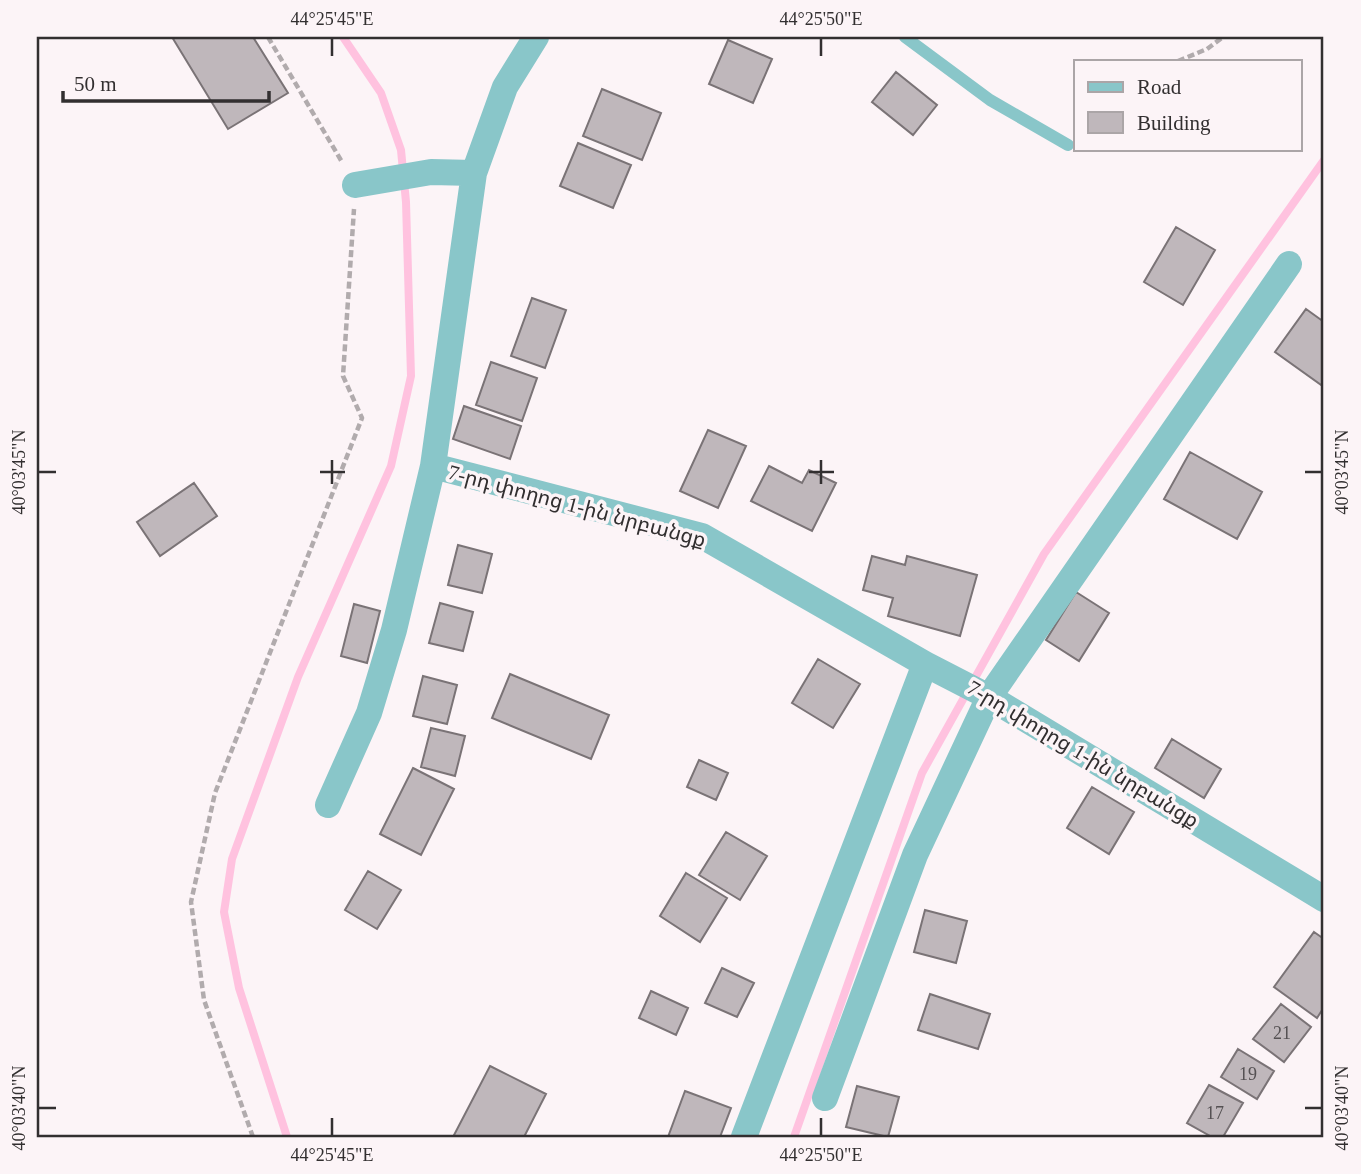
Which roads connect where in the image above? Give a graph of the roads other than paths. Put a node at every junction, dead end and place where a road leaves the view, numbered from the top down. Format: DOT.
graph roads {
  1 [pos="536,37"];
  2 [pos="905,37"];
  3 [pos="1068,145"];
  4 [pos="474,173"];
  5 [pos="355,185"];
  6 [pos="1289,264"];
  7 [pos="433,467"];
  8 [pos="925,664"];
  9 [pos="977,691"];
  10 [pos="328,805"];
  11 [pos="1324,899"];
  12 [pos="825,1098"];
  13 [pos="744,1137"];
  1 -- 4 [label="street, 7-րդ փողոց 1-ին նրբանցք"];
  2 -- 3 [label="lane"];
  4 -- 5 [label="street"];
  4 -- 7 [label="street, 7-րդ փողոց 1-ին նրբանցք"];
  6 -- 9 [label="street"];
  7 -- 8 [label="street, 7-րդ փողոց 1-ին նրբանցք"];
  7 -- 10 [label="street"];
  8 -- 9 [label="street, 7-րդ փողոց 1-ին նրբանցք"];
  8 -- 13 [label="street"];
  9 -- 11 [label="street, 7-րդ փողոց 1-ին նրբանցք"];
  9 -- 12 [label="street"];
}
